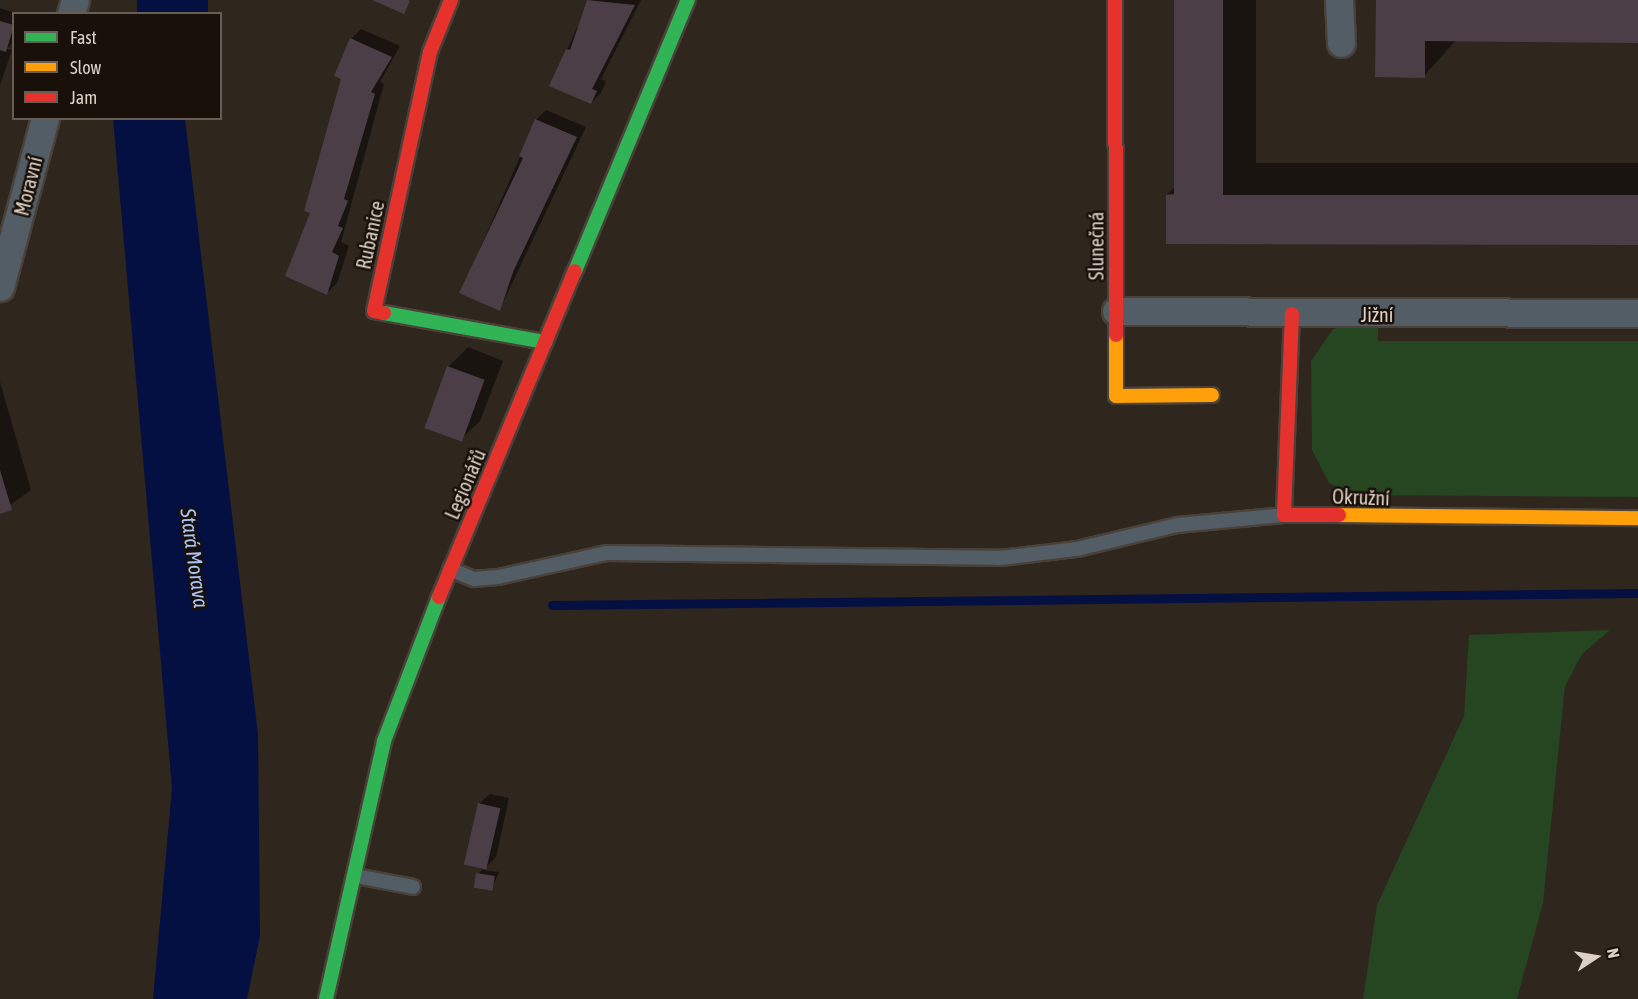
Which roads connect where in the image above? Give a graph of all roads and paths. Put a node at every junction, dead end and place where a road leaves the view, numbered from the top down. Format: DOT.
graph roads {
  1 [pos="451,0"];
  2 [pos="688,0"];
  3 [pos="1115,0"];
  4 [pos="1340,0"];
  5 [pos="1341,43"];
  6 [pos="44,120"];
  7 [pos="0,287"];
  8 [pos="1116,311"];
  9 [pos="1638,313"];
  10 [pos="1292,315"];
  11 [pos="546,342"];
  12 [pos="1212,395"];
  13 [pos="1284,515"];
  14 [pos="1638,518"];
  15 [pos="450,569"];
  16 [pos="356,876"];
  17 [pos="413,887"];
  18 [pos="326,999"];
  1 -- 11 [label="street, Rubanice"];
  2 -- 11 [label="street, Legionářů"];
  3 -- 8 [label="street, Slunečná"];
  4 -- 5 [label="street"];
  6 -- 7 [label="street, Moravní"];
  8 -- 10 [label="street, Jižní"];
  8 -- 12 [label="street, Slunečná"];
  9 -- 10 [label="street, Jižní"];
  10 -- 13 [label="street"];
  11 -- 15 [label="street, Legionářů"];
  13 -- 14 [label="street, Okružní"];
  13 -- 15 [label="lane"];
  15 -- 16 [label="street, Legionářů"];
  16 -- 17 [label="lane"];
  16 -- 18 [label="street, Legionářů"];
}
